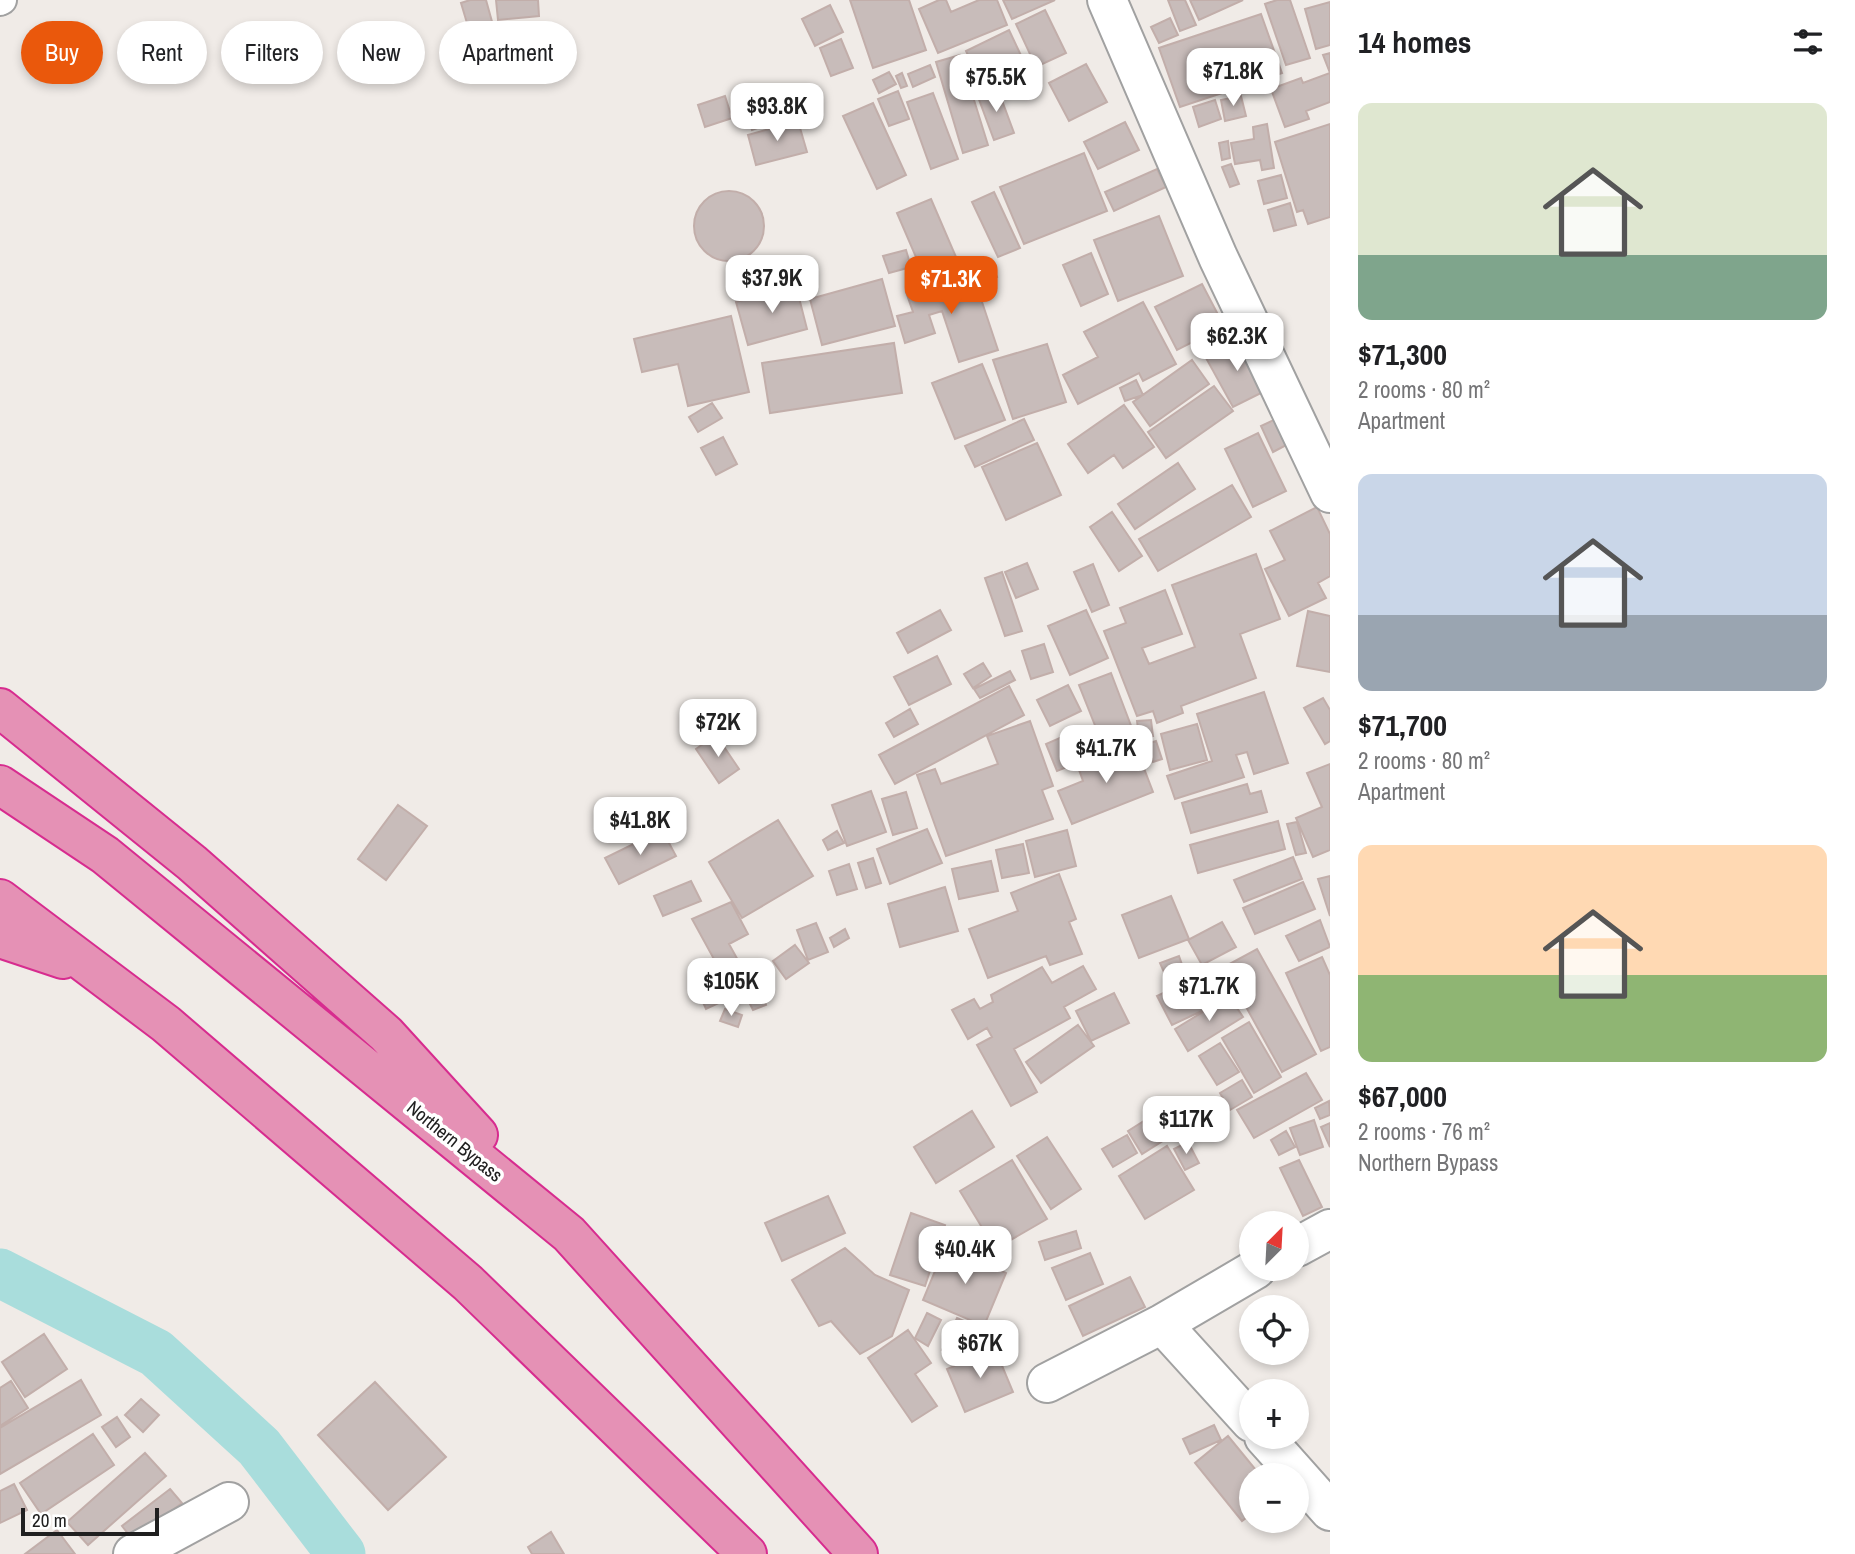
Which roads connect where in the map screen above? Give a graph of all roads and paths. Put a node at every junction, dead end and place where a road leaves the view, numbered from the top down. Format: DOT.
graph roads {
  1 [pos="1107,0"];
  2 [pos="1330,493"];
  3 [pos="0,708"];
  4 [pos="0,785"];
  5 [pos="0,899"];
  6 [pos="0,938"];
  7 [pos="95,969"];
  8 [pos="1330,1229"];
  9 [pos="569,1234"];
  10 [pos="1309,1240"];
  11 [pos="1239,1279"];
  12 [pos="1162,1324"];
  13 [pos="1047,1383"];
  14 [pos="1239,1409"];
  15 [pos="1275,1449"];
  16 [pos="229,1502"];
  17 [pos="1330,1511"];
  18 [pos="134,1554"];
  19 [pos="747,1554"];
  20 [pos="858,1554"];
  1 -- 2 [label="street"];
  3 -- 9 [label="highway"];
  4 -- 9 [label="highway, Northern Bypass"];
  5 -- 7 [label="highway"];
  6 -- 7 [label="highway"];
  7 -- 19 [label="highway"];
  8 -- 10 [label="street"];
  9 -- 20 [label="highway, Northern Bypass"];
  11 -- 12 [label="street"];
  12 -- 13 [label="street"];
  12 -- 14 [label="street"];
  15 -- 17 [label="street"];
  16 -- 18 [label="street"];
}
